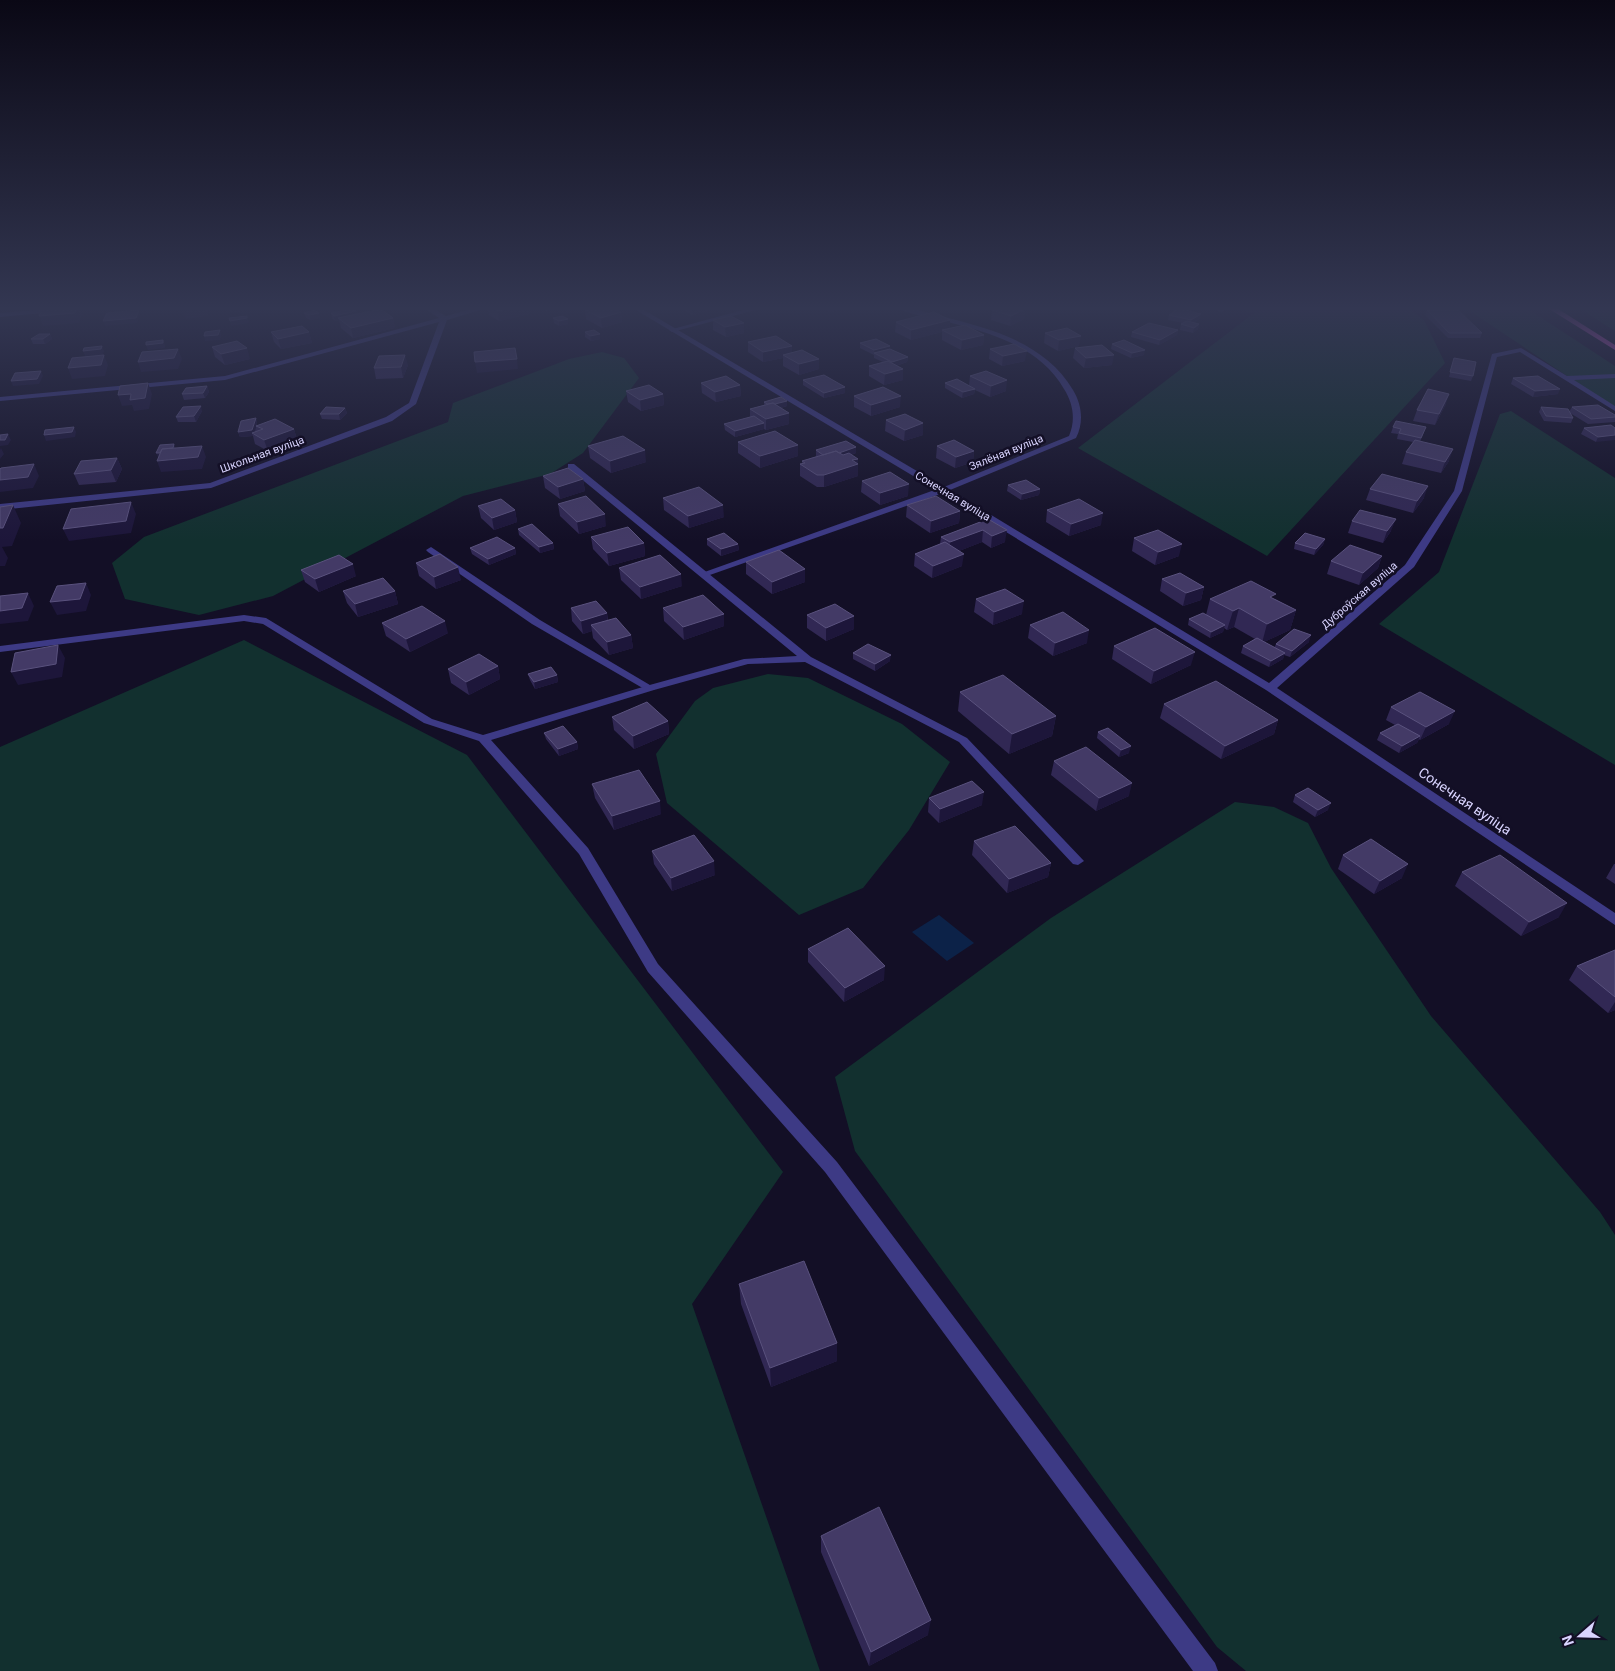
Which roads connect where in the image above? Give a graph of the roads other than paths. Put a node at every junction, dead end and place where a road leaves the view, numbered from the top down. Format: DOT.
graph roads {
  1 [pos="150,385"];
  2 [pos="419,385"];
  3 [pos="765,385"];
  4 [pos="1067,385"];
  5 [pos="1486,385"];
  6 [pos="1579,385"];
  7 [pos="0,399"];
  8 [pos="1615,409"];
  9 [pos="571,466"];
  10 [pos="943,490"];
  11 [pos="0,507"];
  12 [pos="431,550"];
  13 [pos="704,574"];
  14 [pos="0,649"];
  15 [pos="807,659"];
  16 [pos="650,688"];
  17 [pos="1270,688"];
  18 [pos="484,739"];
  19 [pos="1078,862"];
  20 [pos="1615,920"];
  21 [pos="1207,1671"];
  1 -- 7 [label="street"];
  2 -- 11 [label="street, Школьная вуліца"];
  3 -- 10 [label="street, Сонечная вуліца"];
  4 -- 10 [label="street, Зялёная вуліца"];
  5 -- 17 [label="street, Дуброўская вуліца"];
  6 -- 8 [label="street"];
  9 -- 13 [label="street"];
  10 -- 13 [label="street, Зялёная вуліца"];
  10 -- 17 [label="street, Сонечная вуліца"];
  12 -- 16 [label="street"];
  13 -- 15 [label="street"];
  14 -- 18 [label="street"];
  15 -- 16 [label="street"];
  15 -- 19 [label="street"];
  16 -- 18 [label="street"];
  17 -- 20 [label="street, Сонечная вуліца"];
  18 -- 21 [label="street"];
}
